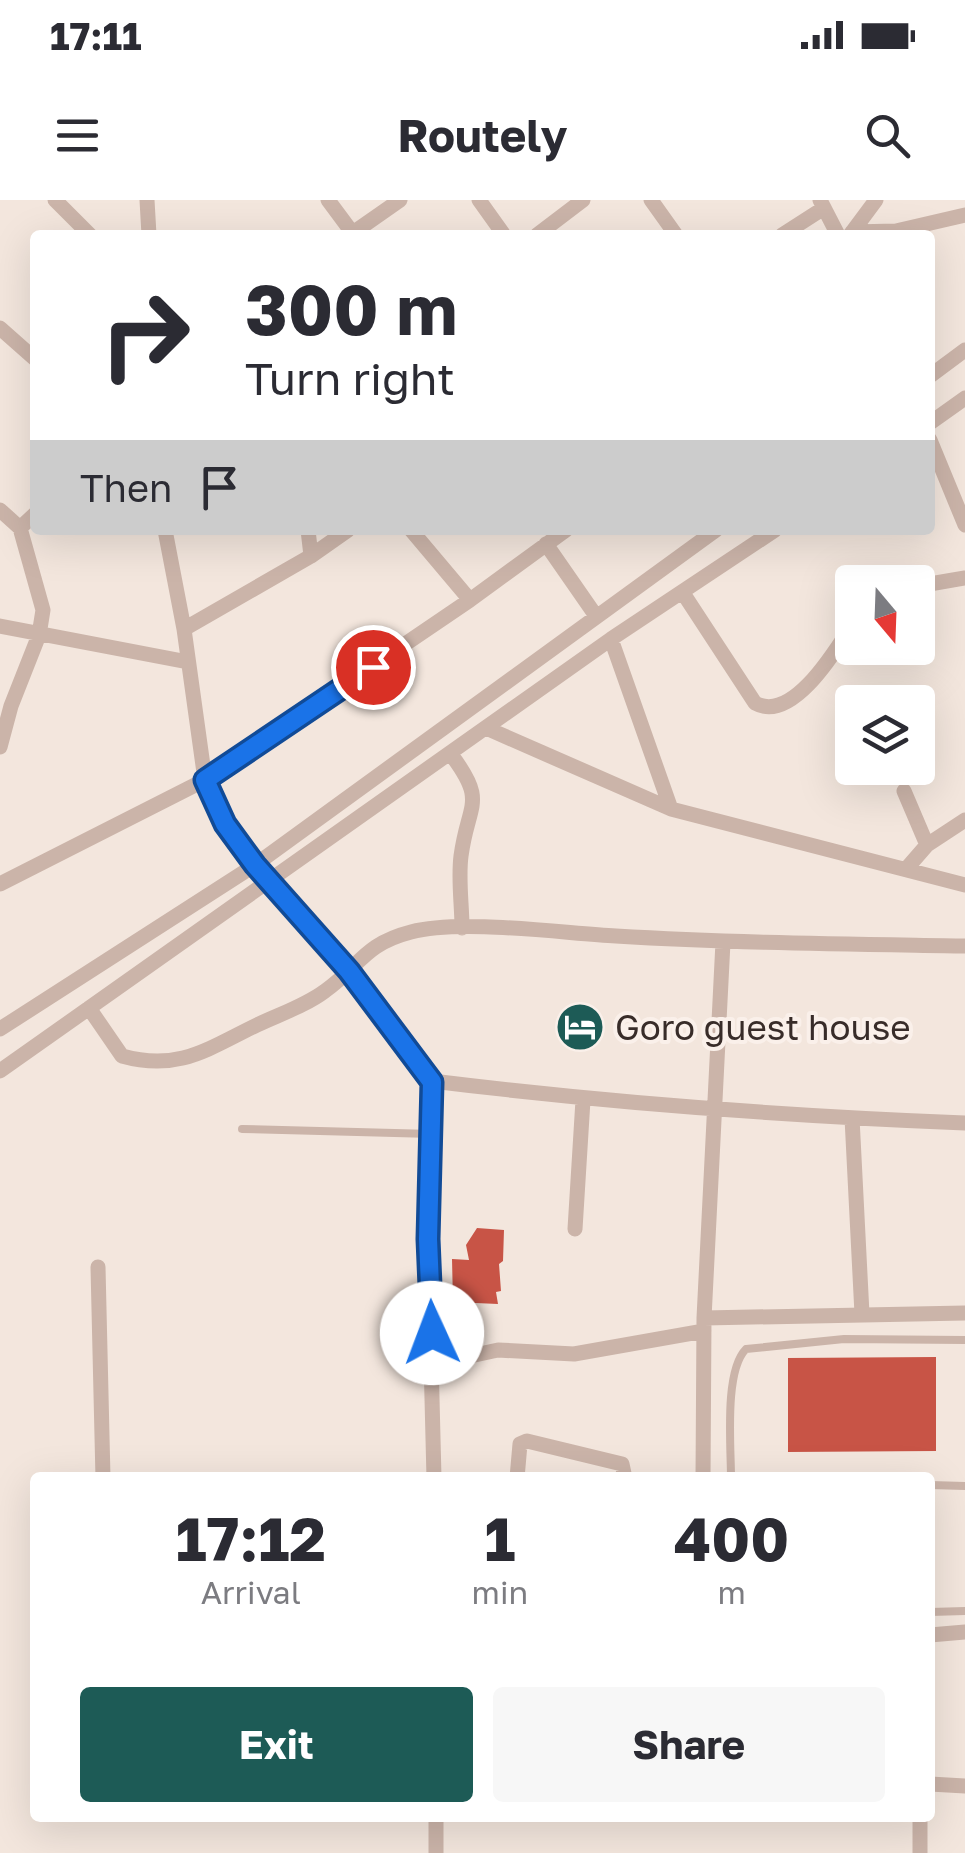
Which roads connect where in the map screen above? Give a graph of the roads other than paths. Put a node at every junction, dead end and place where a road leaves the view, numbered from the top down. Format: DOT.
graph roads {
  1 [pos="54,200"];
  2 [pos="147,200"];
  3 [pos="328,200"];
  4 [pos="400,200"];
  5 [pos="479,200"];
  6 [pos="583,200"];
  7 [pos="652,200"];
  8 [pos="876,200"];
  9 [pos="822,204"];
  10 [pos="965,215"];
  11 [pos="85,230"];
  12 [pos="149,230"];
  13 [pos="349,230"];
  14 [pos="358,230"];
  15 [pos="500,230"];
  16 [pos="544,230"];
  17 [pos="673,230"];
  18 [pos="788,230"];
  19 [pos="844,230"];
  20 [pos="850,230"];
  21 [pos="900,230"];
  22 [pos="0,328"];
  23 [pos="965,350"];
  24 [pos="30,354"];
  25 [pos="935,372"];
  26 [pos="965,398"];
  27 [pos="935,420"];
  28 [pos="935,452"];
  29 [pos="0,510"];
  30 [pos="30,519"];
  31 [pos="965,525"];
  32 [pos="20,528"];
  33 [pos="166,535"];
  34 [pos="309,535"];
  35 [pos="341,535"];
  36 [pos="415,535"];
  37 [pos="557,535"];
  38 [pos="709,535"];
  39 [pos="768,535"];
  40 [pos="311,556"];
  41 [pos="965,578"];
  42 [pos="935,583"];
  43 [pos="683,593"];
  44 [pos="470,600"];
  45 [pos="596,616"];
  46 [pos="0,626"];
  47 [pos="184,629"];
  48 [pos="39,635"];
  49 [pos="611,639"];
  50 [pos="835,652"];
  51 [pos="188,662"];
  52 [pos="6,705"];
  53 [pos="486,728"];
  54 [pos="0,747"];
  55 [pos="450,753"];
  56 [pos="205,780"];
  57 [pos="904,791"];
  58 [pos="671,809"];
  59 [pos="965,820"];
  60 [pos="927,845"];
  61 [pos="255,865"];
  62 [pos="908,868"];
  63 [pos="270,879"];
  64 [pos="0,884"];
  65 [pos="965,884"];
  66 [pos="462,928"];
  67 [pos="723,942"];
  68 [pos="965,946"];
  69 [pos="349,971"];
  70 [pos="89,1008"];
  71 [pos="0,1029"];
  72 [pos="0,1071"];
  73 [pos="432,1082"];
  74 [pos="583,1100"];
  75 [pos="715,1111"];
  76 [pos="852,1118"];
  77 [pos="965,1123"];
  78 [pos="242,1129"];
  79 [pos="432,1134"];
  80 [pos="576,1229"];
  81 [pos="98,1267"];
  82 [pos="965,1294"];
  83 [pos="964,1313"];
  84 [pos="862,1314"];
  85 [pos="704,1325"];
  86 [pos="965,1340"];
  87 [pos="433,1364"];
  88 [pos="103,1472"];
  89 [pos="434,1472"];
  90 [pos="518,1472"];
  91 [pos="624,1472"];
  92 [pos="702,1472"];
  93 [pos="731,1472"];
  94 [pos="935,1484"];
  95 [pos="965,1486"];
  96 [pos="935,1612"];
  97 [pos="965,1612"];
  98 [pos="965,1632"];
  99 [pos="935,1635"];
  100 [pos="935,1784"];
  101 [pos="965,1786"];
  102 [pos="436,1822"];
  103 [pos="920,1822"];
  104 [pos="436,1853"];
  105 [pos="920,1853"];
  1 -- 11 [label="street"];
  2 -- 12 [label="street"];
  3 -- 13 [label="street"];
  4 -- 14 [label="street"];
  5 -- 15 [label="street"];
  6 -- 16 [label="street"];
  7 -- 17 [label="street"];
  8 -- 20 [label="street"];
  9 -- 18 [label="street"];
  9 -- 19 [label="street"];
  10 -- 21 [label="street"];
  22 -- 24 [label="street"];
  23 -- 25 [label="street"];
  26 -- 27 [label="street"];
  28 -- 31 [label="street"];
  29 -- 32 [label="street"];
  30 -- 32 [label="street"];
  32 -- 48 [label="street"];
  33 -- 47 [label="street"];
  34 -- 40 [label="street"];
  35 -- 40 [label="street"];
  36 -- 44 [label="street"];
  37 -- 44 [label="street"];
  37 -- 45 [label="street"];
  38 -- 45 [label="street"];
  39 -- 43 [label="street"];
  40 -- 47 [label="street"];
  41 -- 42 [label="street"];
  43 -- 49 [label="street"];
  43 -- 50 [label="street"];
  44 -- 56 [label="street"];
  45 -- 61 [label="street"];
  46 -- 48 [label="street"];
  47 -- 51 [label="street"];
  48 -- 51 [label="street"];
  48 -- 52 [label="street"];
  49 -- 53 [label="street"];
  49 -- 58 [label="street"];
  51 -- 56 [label="street"];
  52 -- 54 [label="street"];
  53 -- 55 [label="street"];
  53 -- 58 [label="street"];
  55 -- 63 [label="street"];
  55 -- 66 [label="street"];
  56 -- 61 [label="street"];
  56 -- 64 [label="street"];
  57 -- 60 [label="street"];
  58 -- 62 [label="street"];
  59 -- 60 [label="street"];
  60 -- 62 [label="street"];
  61 -- 63 [label="street"];
  61 -- 71 [label="street"];
  62 -- 65 [label="street"];
  63 -- 69 [label="street"];
  63 -- 70 [label="street"];
  66 -- 67 [label="street"];
  66 -- 69 [label="street"];
  67 -- 68 [label="street"];
  67 -- 75 [label="street"];
  69 -- 70 [label="street"];
  69 -- 73 [label="street"];
  70 -- 72 [label="street"];
  73 -- 74 [label="street"];
  73 -- 79 [label="street"];
  74 -- 75 [label="street"];
  74 -- 80 [label="street"];
  75 -- 76 [label="street"];
  75 -- 85 [label="street"];
  76 -- 77 [label="street"];
  76 -- 84 [label="street"];
  78 -- 79 [label="lane"];
  79 -- 87 [label="street"];
  81 -- 88 [label="street"];
  82 -- 83 [label="street"];
  83 -- 84 [label="street"];
  84 -- 85 [label="street"];
  85 -- 87 [label="street"];
  85 -- 92 [label="street"];
  86 -- 93 [label="lane"];
  87 -- 89 [label="street"];
  90 -- 91 [label="street"];
  94 -- 95 [label="lane"];
  96 -- 97 [label="lane"];
  98 -- 99 [label="street"];
  100 -- 101 [label="street"];
  102 -- 104 [label="street"];
  103 -- 105 [label="street"];
}
